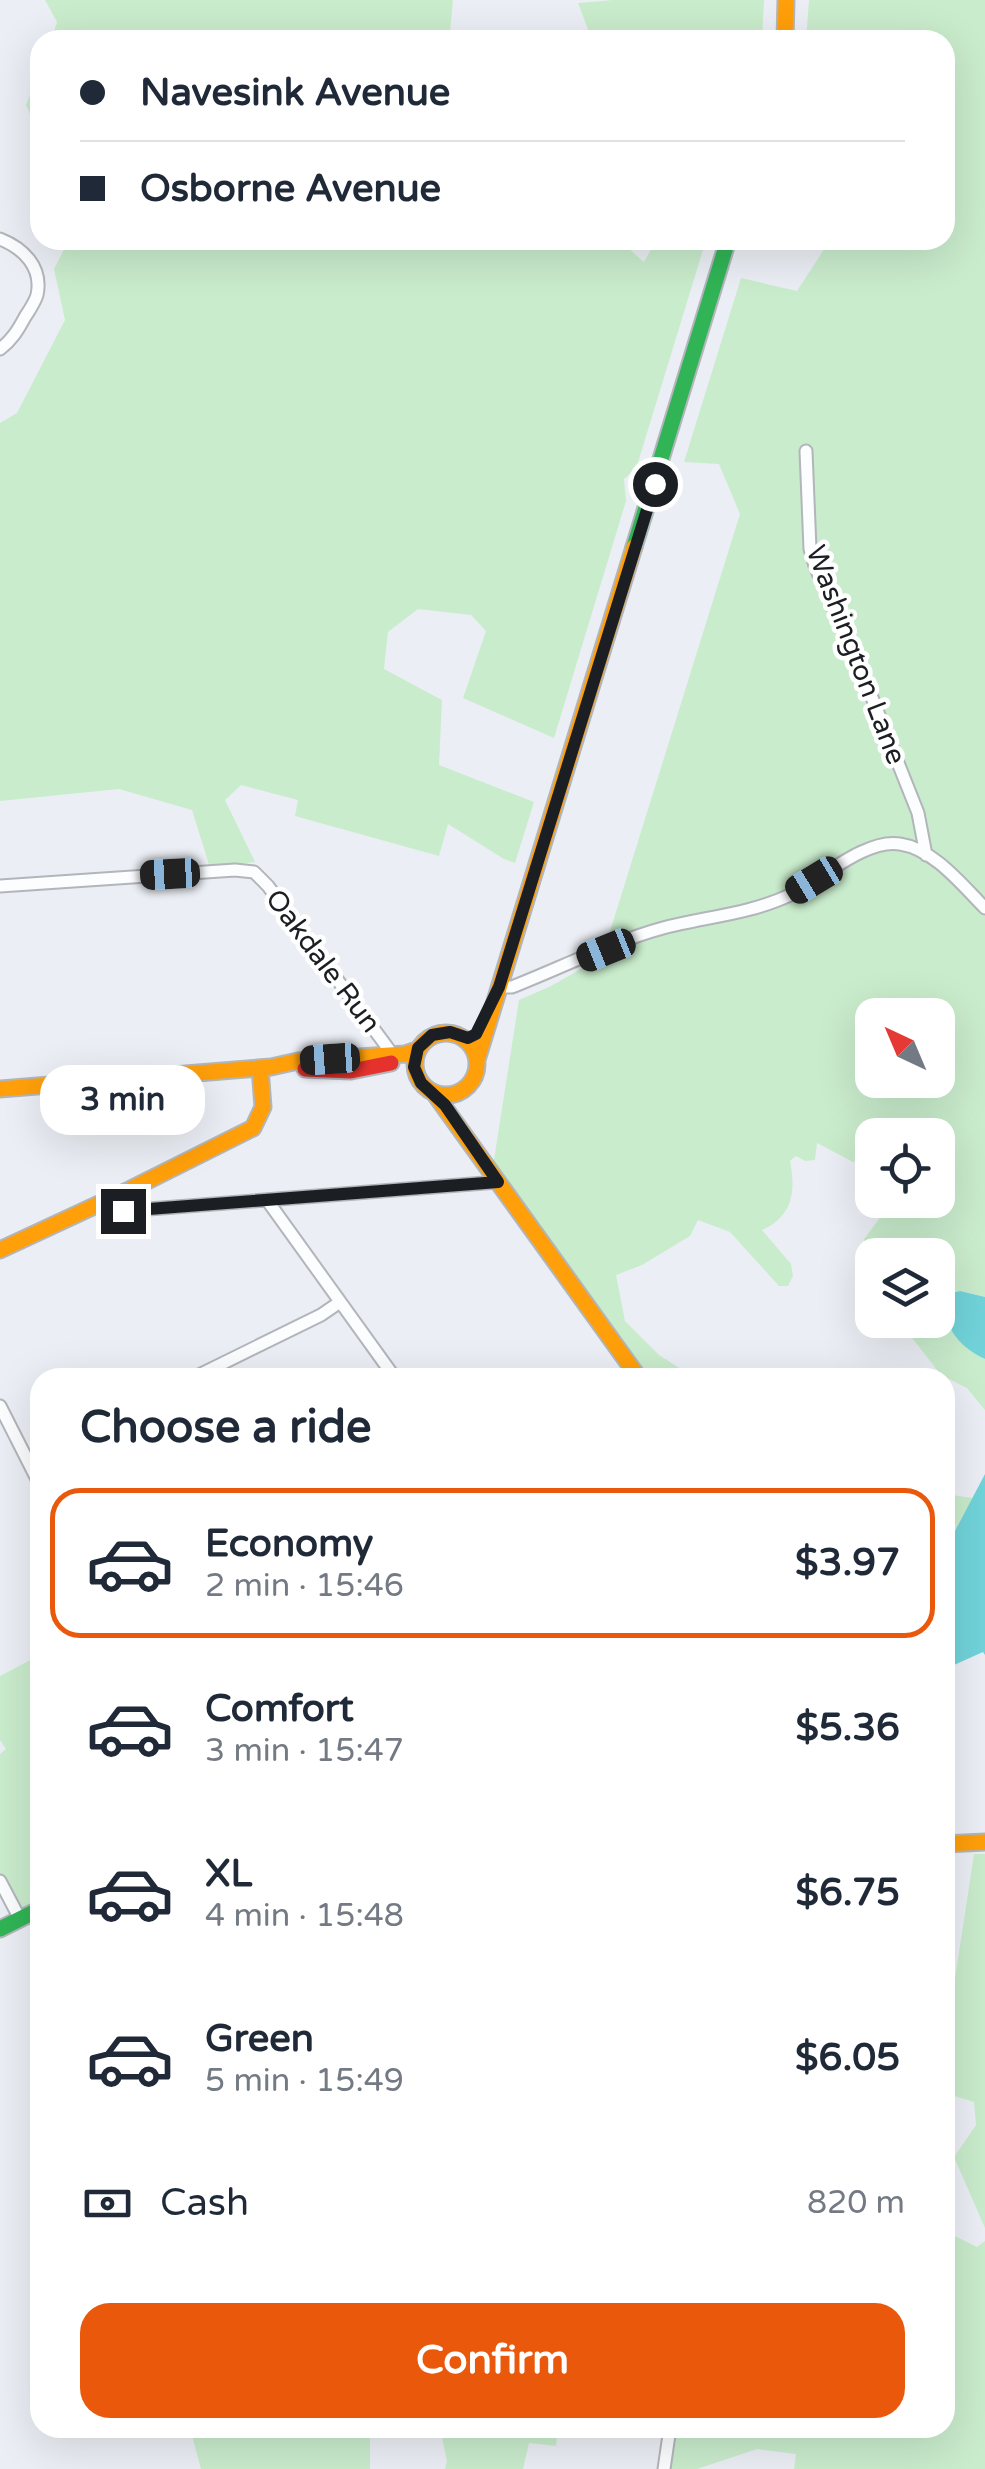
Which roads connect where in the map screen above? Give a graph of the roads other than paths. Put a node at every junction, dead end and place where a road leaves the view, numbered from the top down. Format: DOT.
graph roads {
  1 [pos="786,0"];
  2 [pos="786,30"];
  3 [pos="0,239"];
  4 [pos="725,250"];
  5 [pos="0,349"];
  6 [pos="806,450"];
  7 [pos="926,855"];
  8 [pos="0,886"];
  9 [pos="985,908"];
  10 [pos="499,987"];
  11 [pos="463,1038"];
  12 [pos="417,1050"];
  13 [pos="393,1055"];
  14 [pos="477,1060"];
  15 [pos="266,1067"];
  16 [pos="415,1070"];
  17 [pos="470,1085"];
  18 [pos="0,1089"];
  19 [pos="434,1093"];
  20 [pos="475,1151"];
  21 [pos="498,1182"];
  22 [pos="268,1200"];
  23 [pos="92,1207"];
  24 [pos="0,1250"];
  25 [pos="340,1302"];
  26 [pos="213,1368"];
  27 [pos="388,1368"];
  28 [pos="632,1368"];
  29 [pos="0,1406"];
  30 [pos="30,1455"];
  31 [pos="26,1456"];
  32 [pos="30,1464"];
  33 [pos="985,1842"];
  34 [pos="955,1844"];
  35 [pos="0,1881"];
  36 [pos="30,1914"];
  37 [pos="20,1919"];
  38 [pos="0,1929"];
  39 [pos="669,2438"];
  40 [pos="664,2469"];
  1 -- 2 [label="main road"];
  3 -- 5 [label="street"];
  4 -- 10 [label="main road"];
  6 -- 7 [label="street, Washington Lane"];
  7 -- 9 [label="street"];
  7 -- 10 [label="street"];
  8 -- 13 [label="street, Oakdale Run"];
  10 -- 11 [label="main road"];
  10 -- 14 [label="main road"];
  11 -- 12 [label="main road"];
  11 -- 14 [label="main road"];
  12 -- 13 [label="main road"];
  12 -- 16 [label="main road"];
  13 -- 15 [label="main road"];
  14 -- 17 [label="main road"];
  15 -- 16 [label="main road"];
  15 -- 18 [label="main road"];
  15 -- 23 [label="main road"];
  16 -- 19 [label="main road"];
  17 -- 19 [label="main road"];
  17 -- 20 [label="main road"];
  19 -- 20 [label="main road"];
  20 -- 21 [label="main road"];
  21 -- 22 [label="street"];
  21 -- 28 [label="main road"];
  22 -- 23 [label="street"];
  22 -- 25 [label="street"];
  23 -- 24 [label="main road"];
  25 -- 26 [label="street"];
  25 -- 27 [label="street"];
  29 -- 31 [label="street"];
  30 -- 31 [label="street"];
  31 -- 32 [label="street"];
  33 -- 34 [label="main road"];
  35 -- 37 [label="street"];
  36 -- 37 [label="main road"];
  37 -- 38 [label="main road"];
  39 -- 40 [label="street"];
}
